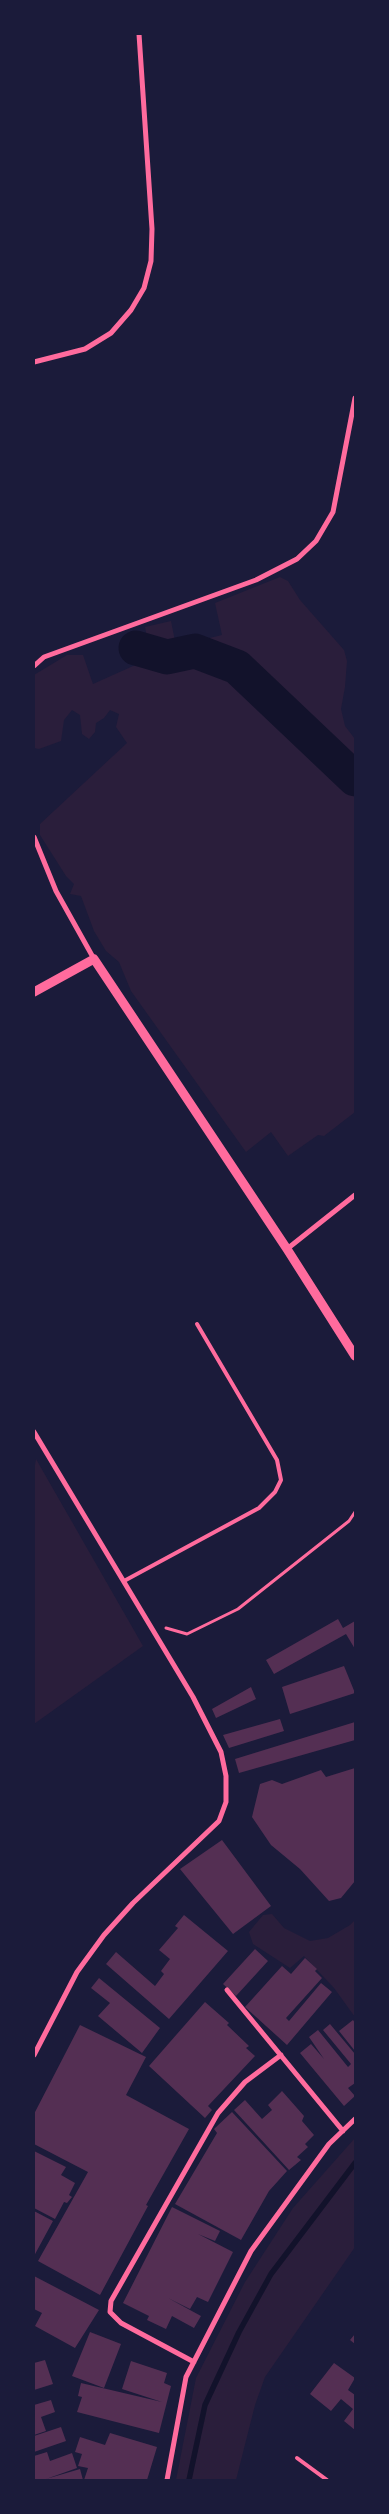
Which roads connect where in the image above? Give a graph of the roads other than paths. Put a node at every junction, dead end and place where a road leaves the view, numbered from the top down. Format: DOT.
graph roads {
  1 [pos="139,34"];
  2 [pos="34,362"];
  3 [pos="355,398"];
  4 [pos="34,666"];
  5 [pos="34,837"];
  6 [pos="94,959"];
  7 [pos="34,992"];
  8 [pos="355,1195"];
  9 [pos="287,1249"];
  10 [pos="197,1324"];
  11 [pos="355,1356"];
  12 [pos="34,1432"];
  13 [pos="124,1581"];
  14 [pos="227,1990"];
  15 [pos="34,2055"];
  16 [pos="281,2055"];
  17 [pos="355,2119"];
  18 [pos="342,2131"];
  19 [pos="194,2362"];
  20 [pos="297,2458"];
  21 [pos="167,2480"];
  22 [pos="327,2480"];
  1 -- 2 [label="street"];
  3 -- 4 [label="street"];
  5 -- 6 [label="street"];
  6 -- 7 [label="street"];
  6 -- 9 [label="street"];
  8 -- 9 [label="street"];
  9 -- 11 [label="street"];
  10 -- 13 [label="lane"];
  12 -- 13 [label="street"];
  13 -- 15 [label="street"];
  14 -- 16 [label="street"];
  16 -- 18 [label="street"];
  16 -- 19 [label="street"];
  17 -- 18 [label="street"];
  18 -- 19 [label="street"];
  19 -- 21 [label="street"];
  20 -- 22 [label="lane"];
}
